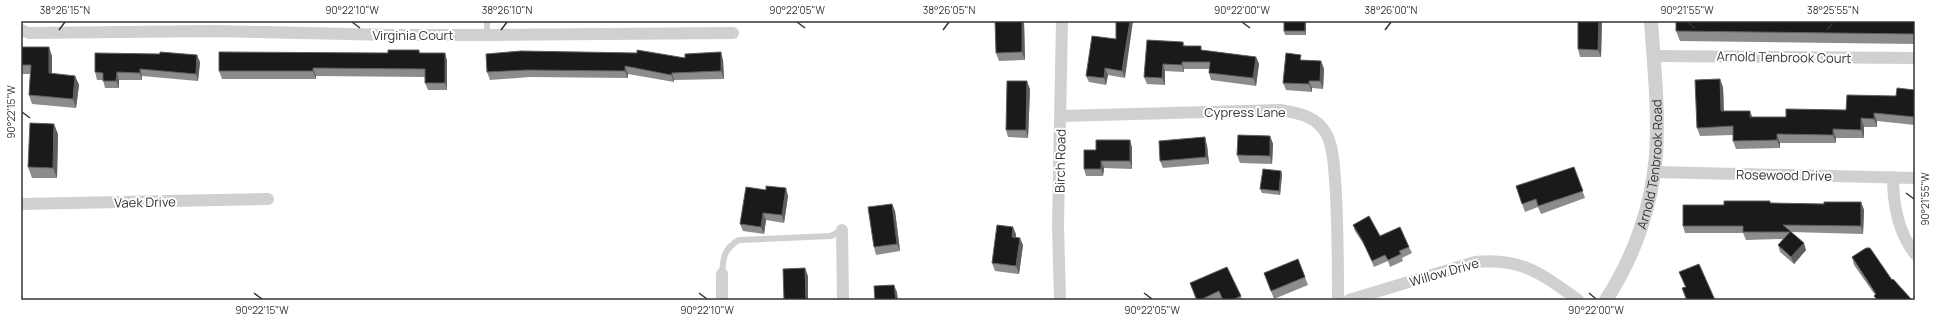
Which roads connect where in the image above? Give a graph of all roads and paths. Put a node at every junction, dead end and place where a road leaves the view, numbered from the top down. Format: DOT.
graph roads {
  1 [pos="24,21"];
  2 [pos="487,21"];
  3 [pos="1062,21"];
  4 [pos="1651,21"];
  5 [pos="21,24"];
  6 [pos="21,30"];
  7 [pos="733,33"];
  8 [pos="487,35"];
  9 [pos="1653,56"];
  10 [pos="1915,58"];
  11 [pos="1061,116"];
  12 [pos="1654,172"];
  13 [pos="1893,178"];
  14 [pos="1915,178"];
  15 [pos="268,199"];
  16 [pos="21,204"];
  17 [pos="842,230"];
  18 [pos="1915,254"];
  19 [pos="722,274"];
  20 [pos="722,300"];
  21 [pos="843,300"];
  22 [pos="1060,300"];
  23 [pos="1338,300"];
  24 [pos="1350,300"];
  25 [pos="1578,300"];
  26 [pos="1606,300"];
  1 -- 5 [label="street"];
  2 -- 8 [label="lane"];
  3 -- 11 [label="street, Birch Road"];
  4 -- 9 [label="street, Arnold Tenbrook Road"];
  6 -- 8 [label="street, Virginia Court"];
  7 -- 8 [label="street, Virginia Court"];
  9 -- 10 [label="street, Arnold Tenbrook Court"];
  9 -- 12 [label="street, Arnold Tenbrook Road"];
  11 -- 22 [label="street, Birch Road"];
  11 -- 23 [label="street, Cypress Lane"];
  12 -- 13 [label="street, Rosewood Drive"];
  12 -- 26 [label="street, Arnold Tenbrook Road"];
  13 -- 14 [label="street, Rosewood Drive"];
  13 -- 18 [label="street"];
  15 -- 16 [label="street, Vaek Drive"];
  17 -- 19 [label="lane"];
  17 -- 21 [label="street"];
  19 -- 20 [label="street"];
  24 -- 25 [label="street, Willow Drive"];
}
